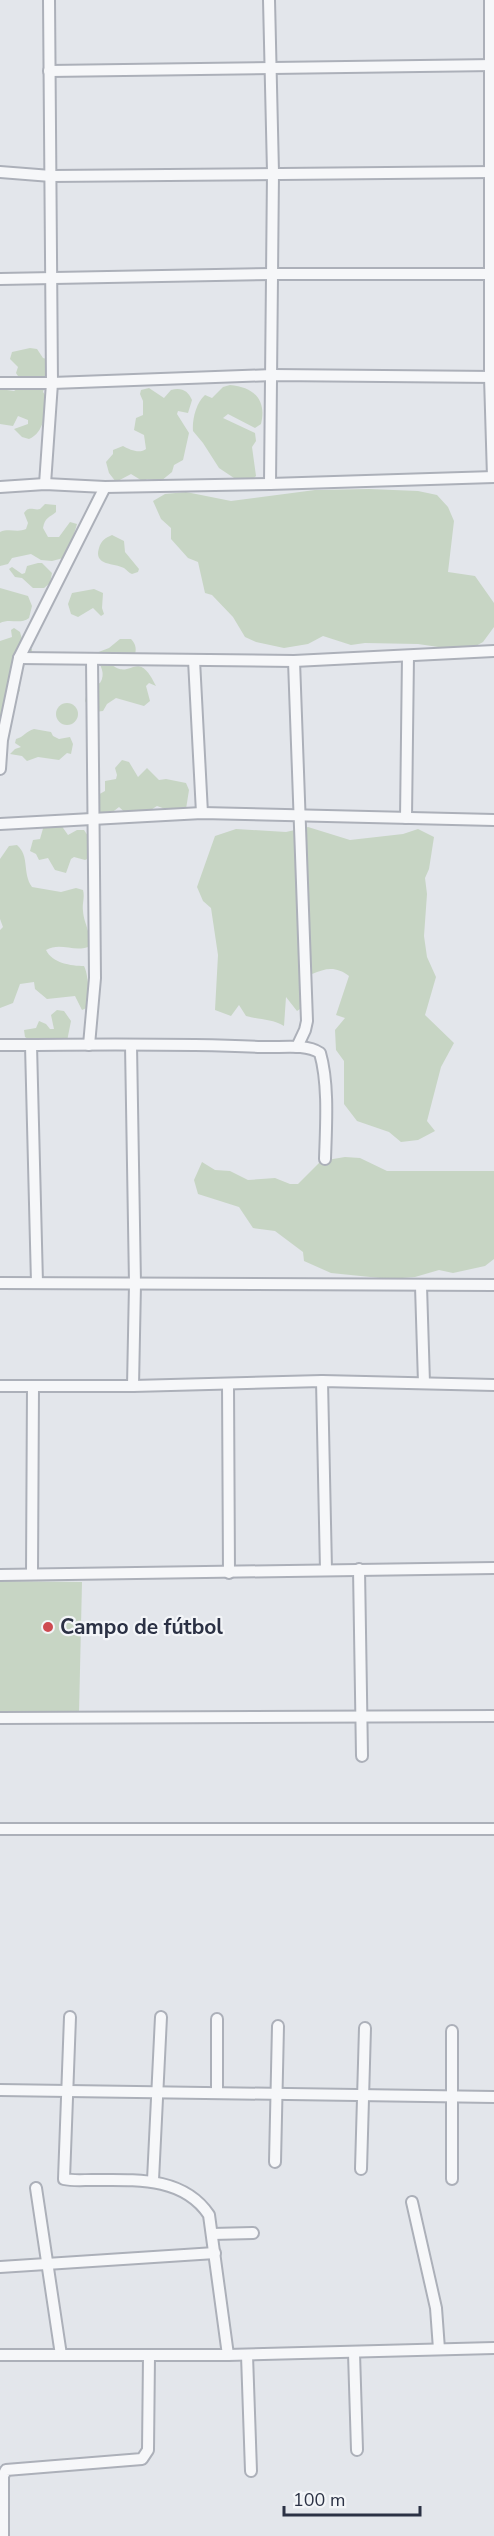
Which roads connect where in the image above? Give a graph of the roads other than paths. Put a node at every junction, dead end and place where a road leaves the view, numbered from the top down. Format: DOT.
graph roads {
  1 [pos="49,0"];
  2 [pos="269,0"];
  3 [pos="490,0"];
  4 [pos="491,65"];
  5 [pos="270,68"];
  6 [pos="49,71"];
  7 [pos="0,172"];
  8 [pos="273,172"];
  9 [pos="491,172"];
  10 [pos="51,176"];
  11 [pos="273,274"];
  12 [pos="492,274"];
  13 [pos="53,278"];
  14 [pos="0,279"];
  15 [pos="273,375"];
  16 [pos="492,377"];
  17 [pos="0,383"];
  18 [pos="52,383"];
  19 [pos="494,480"];
  20 [pos="45,484"];
  21 [pos="270,484"];
  22 [pos="105,486"];
  23 [pos="0,487"];
  24 [pos="494,651"];
  25 [pos="408,656"];
  26 [pos="19,658"];
  27 [pos="92,659"];
  28 [pos="194,660"];
  29 [pos="294,661"];
  30 [pos="0,769"];
  31 [pos="202,813"];
  32 [pos="300,817"];
  33 [pos="406,818"];
  34 [pos="93,819"];
  35 [pos="494,820"];
  36 [pos="0,824"];
  37 [pos="31,1045"];
  38 [pos="90,1045"];
  39 [pos="130,1045"];
  40 [pos="0,1046"];
  41 [pos="297,1047"];
  42 [pos="326,1159"];
  43 [pos="0,1283"];
  44 [pos="37,1283"];
  45 [pos="135,1284"];
  46 [pos="494,1285"];
  47 [pos="421,1286"];
  48 [pos="322,1381"];
  49 [pos="424,1383"];
  50 [pos="228,1384"];
  51 [pos="494,1385"];
  52 [pos="0,1386"];
  53 [pos="33,1386"];
  54 [pos="133,1386"];
  55 [pos="494,1568"];
  56 [pos="359,1569"];
  57 [pos="326,1570"];
  58 [pos="229,1573"];
  59 [pos="32,1574"];
  60 [pos="0,1575"];
  61 [pos="361,1715"];
  62 [pos="494,1716"];
  63 [pos="0,1718"];
  64 [pos="362,1756"];
  65 [pos="0,1829"];
  66 [pos="494,1829"];
  67 [pos="160,2017"];
  68 [pos="70,2018"];
  69 [pos="217,2019"];
  70 [pos="278,2026"];
  71 [pos="366,2028"];
  72 [pos="452,2031"];
  73 [pos="0,2090"];
  74 [pos="67,2092"];
  75 [pos="157,2093"];
  76 [pos="216,2093"];
  77 [pos="276,2094"];
  78 [pos="363,2095"];
  79 [pos="452,2096"];
  80 [pos="494,2097"];
  81 [pos="275,2162"];
  82 [pos="361,2169"];
  83 [pos="452,2179"];
  84 [pos="153,2180"];
  85 [pos="36,2188"];
  86 [pos="412,2202"];
  87 [pos="253,2233"];
  88 [pos="212,2234"];
  89 [pos="215,2253"];
  90 [pos="48,2265"];
  91 [pos="0,2267"];
  92 [pos="494,2348"];
  93 [pos="439,2349"];
  94 [pos="354,2353"];
  95 [pos="0,2355"];
  96 [pos="61,2355"];
  97 [pos="228,2355"];
  98 [pos="247,2355"];
  99 [pos="149,2356"];
  100 [pos="357,2450"];
  101 [pos="251,2471"];
  102 [pos="3,2536"];
  1 -- 6 [label="street"];
  2 -- 5 [label="street"];
  3 -- 4 [label="street"];
  4 -- 5 [label="street"];
  4 -- 9 [label="street"];
  5 -- 6 [label="street"];
  5 -- 8 [label="street"];
  6 -- 10 [label="street"];
  7 -- 10 [label="street"];
  8 -- 9 [label="street"];
  8 -- 10 [label="street"];
  8 -- 11 [label="street"];
  9 -- 12 [label="street"];
  10 -- 13 [label="street"];
  11 -- 12 [label="street"];
  11 -- 13 [label="street"];
  11 -- 15 [label="street"];
  12 -- 16 [label="street"];
  13 -- 14 [label="street"];
  13 -- 18 [label="street"];
  15 -- 16 [label="street"];
  15 -- 18 [label="street"];
  15 -- 21 [label="street"];
  16 -- 19 [label="street"];
  17 -- 18 [label="street"];
  18 -- 20 [label="street"];
  19 -- 21 [label="street"];
  20 -- 22 [label="street"];
  20 -- 23 [label="street"];
  21 -- 22 [label="street"];
  22 -- 26 [label="street"];
  24 -- 25 [label="street"];
  25 -- 29 [label="street"];
  25 -- 33 [label="street"];
  26 -- 27 [label="street"];
  26 -- 30 [label="street"];
  27 -- 28 [label="street"];
  27 -- 34 [label="street"];
  28 -- 29 [label="street"];
  28 -- 31 [label="street"];
  29 -- 32 [label="street"];
  31 -- 32 [label="street"];
  31 -- 34 [label="street"];
  32 -- 33 [label="street"];
  32 -- 41 [label="street"];
  33 -- 35 [label="street"];
  34 -- 36 [label="street"];
  34 -- 38 [label="street"];
  37 -- 38 [label="street"];
  37 -- 40 [label="street"];
  37 -- 44 [label="street"];
  38 -- 39 [label="street"];
  39 -- 41 [label="street"];
  39 -- 45 [label="street"];
  41 -- 42 [label="street"];
  43 -- 44 [label="street"];
  44 -- 45 [label="street"];
  45 -- 47 [label="street"];
  45 -- 54 [label="street"];
  46 -- 47 [label="street"];
  47 -- 49 [label="street"];
  48 -- 49 [label="street"];
  48 -- 50 [label="street"];
  48 -- 57 [label="street"];
  49 -- 51 [label="street"];
  50 -- 54 [label="street"];
  50 -- 58 [label="street"];
  52 -- 53 [label="street"];
  53 -- 54 [label="street"];
  53 -- 59 [label="street"];
  55 -- 56 [label="street"];
  56 -- 57 [label="street"];
  56 -- 61 [label="street"];
  57 -- 58 [label="street"];
  58 -- 59 [label="street"];
  59 -- 60 [label="street"];
  61 -- 62 [label="street"];
  61 -- 63 [label="street"];
  61 -- 64 [label="street"];
  65 -- 66 [label="street"];
  67 -- 75 [label="street"];
  68 -- 74 [label="street"];
  69 -- 76 [label="street"];
  70 -- 77 [label="street"];
  71 -- 78 [label="street"];
  72 -- 79 [label="street"];
  73 -- 74 [label="street"];
  74 -- 75 [label="street"];
  74 -- 84 [label="street"];
  75 -- 76 [label="street"];
  75 -- 84 [label="street"];
  76 -- 77 [label="street"];
  77 -- 78 [label="street"];
  77 -- 81 [label="street"];
  78 -- 79 [label="street"];
  78 -- 82 [label="street"];
  79 -- 80 [label="street"];
  79 -- 83 [label="street"];
  84 -- 88 [label="street"];
  85 -- 90 [label="street"];
  86 -- 93 [label="street"];
  87 -- 88 [label="street"];
  88 -- 89 [label="street"];
  89 -- 90 [label="street"];
  89 -- 97 [label="street"];
  90 -- 91 [label="street"];
  90 -- 96 [label="street"];
  92 -- 93 [label="street"];
  93 -- 94 [label="street"];
  94 -- 98 [label="street"];
  94 -- 100 [label="street"];
  95 -- 96 [label="street"];
  96 -- 99 [label="street"];
  97 -- 98 [label="street"];
  97 -- 99 [label="street"];
  98 -- 101 [label="street"];
  99 -- 102 [label="street"];
}
